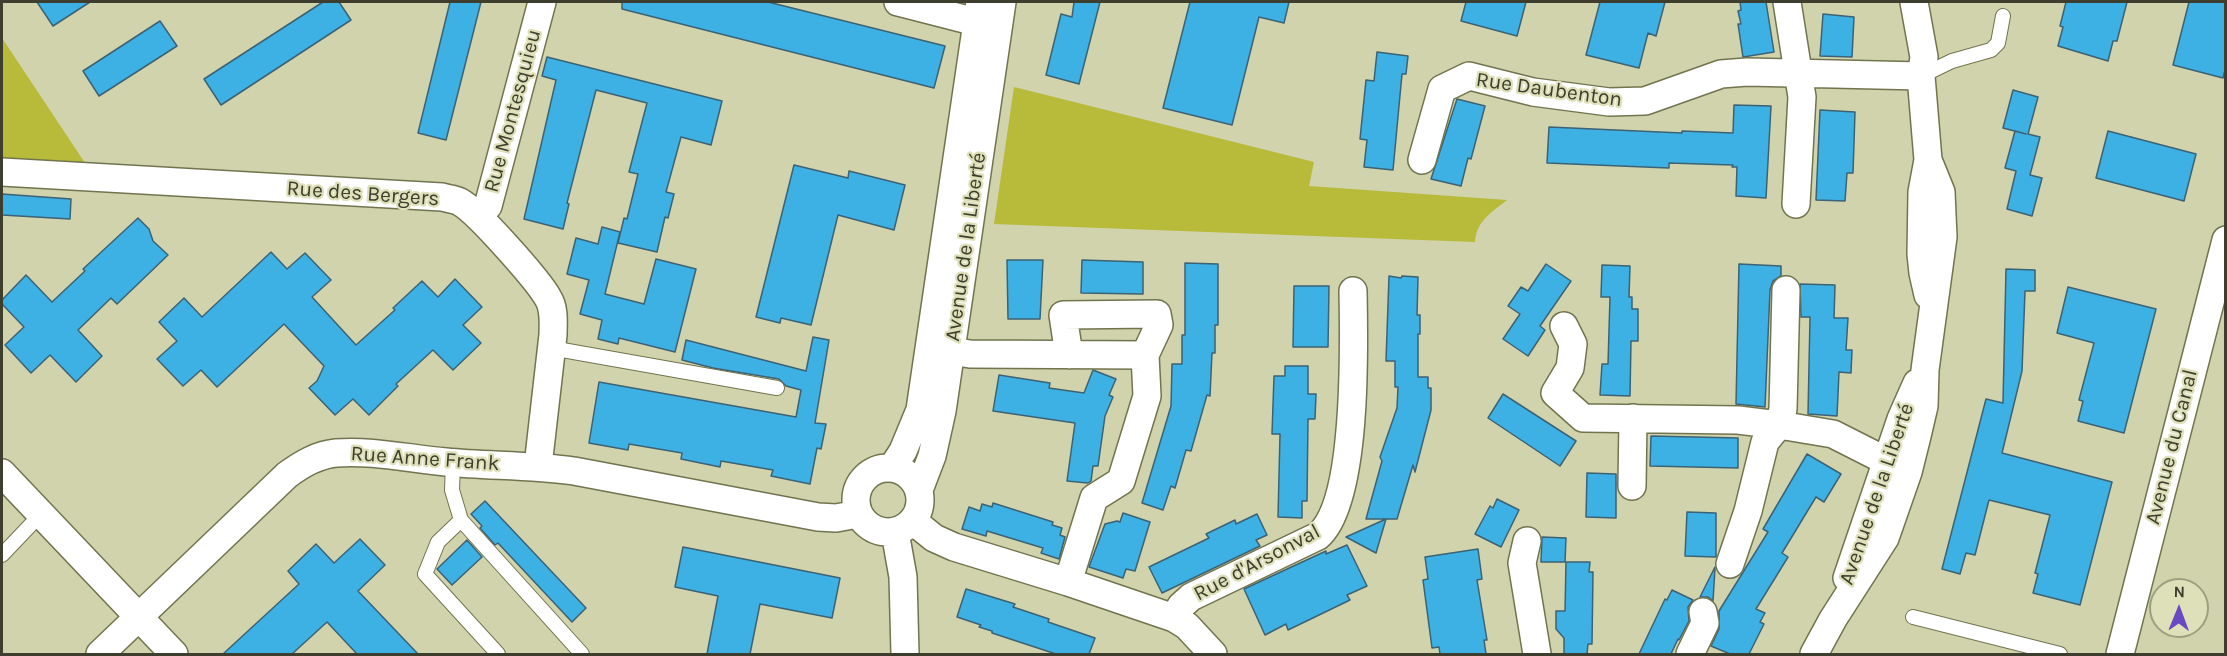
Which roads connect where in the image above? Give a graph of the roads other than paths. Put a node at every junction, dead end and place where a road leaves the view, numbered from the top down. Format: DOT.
graph roads {
  1 [pos="542,2"];
  2 [pos="898,2"];
  3 [pos="1787,2"];
  4 [pos="1897,2"];
  5 [pos="1914,2"];
  6 [pos="989,12"];
  7 [pos="2003,16"];
  8 [pos="1800,74"];
  9 [pos="1921,76"];
  10 [pos="1422,160"];
  11 [pos="2,172"];
  12 [pos="1796,204"];
  13 [pos="478,216"];
  14 [pos="2226,240"];
  15 [pos="1353,291"];
  16 [pos="1786,291"];
  17 [pos="1564,326"];
  18 [pos="551,348"];
  19 [pos="940,349"];
  20 [pos="1069,355"];
  21 [pos="1145,355"];
  22 [pos="777,388"];
  23 [pos="1633,418"];
  24 [pos="1779,424"];
  25 [pos="453,463"];
  26 [pos="538,466"];
  27 [pos="1898,467"];
  28 [pos="892,468"];
  29 [pos="2,473"];
  30 [pos="1632,486"];
  31 [pos="919,490"];
  32 [pos="41,514"];
  33 [pos="858,514"];
  34 [pos="461,520"];
  35 [pos="904,526"];
  36 [pos="1527,541"];
  37 [pos="2,555"];
  38 [pos="1730,564"];
  39 [pos="1068,582"];
  40 [pos="1703,612"];
  41 [pos="140,616"];
  42 [pos="1913,617"];
  43 [pos="1174,618"];
  44 [pos="100,654"];
  45 [pos="174,654"];
  46 [pos="498,654"];
  47 [pos="582,654"];
  48 [pos="905,654"];
  49 [pos="1213,654"];
  50 [pos="1537,654"];
  51 [pos="1690,654"];
  52 [pos="1814,654"];
  53 [pos="2060,654"];
  54 [pos="2120,654"];
  1 -- 13 [label="street, Rue Montesquieu"];
  2 -- 6 [label="street"];
  3 -- 8 [label="street"];
  4 -- 9 [label="street, Avenue de la Liberté"];
  5 -- 9 [label="street, Avenue de la Liberté"];
  6 -- 19 [label="street, Avenue de la Liberté"];
  7 -- 9 [label="lane"];
  8 -- 9 [label="street, Rue Daubenton"];
  8 -- 10 [label="street, Rue Daubenton"];
  8 -- 12 [label="street"];
  9 -- 27 [label="street, Avenue de la Liberté"];
  11 -- 13 [label="street, Rue des Bergers"];
  13 -- 18 [label="street, Rue des Bergers"];
  14 -- 54 [label="street, Avenue du Canal"];
  15 -- 43 [label="street, Rue d'Arsonval"];
  16 -- 24 [label="street"];
  17 -- 23 [label="street"];
  18 -- 22 [label="lane"];
  18 -- 26 [label="street, Rue des Bergers"];
  19 -- 20 [label="street"];
  19 -- 28 [label="street, Avenue de la Liberté"];
  19 -- 31 [label="street, Avenue de la Liberté"];
  20 -- 21 [label="street"];
  20 -- 21 [label="street"];
  21 -- 39 [label="street"];
  23 -- 24 [label="street"];
  23 -- 30 [label="street"];
  24 -- 27 [label="street"];
  24 -- 38 [label="street"];
  25 -- 26 [label="street, Rue Anne Frank"];
  25 -- 34 [label="lane"];
  25 -- 41 [label="street, Rue Anne Frank"];
  26 -- 33 [label="street, Rue Anne Frank"];
  27 -- 52 [label="street, Avenue de la Liberté"];
  28 -- 31 [label="street"];
  28 -- 33 [label="street"];
  29 -- 32 [label="street"];
  31 -- 35 [label="street"];
  32 -- 37 [label="lane"];
  32 -- 41 [label="street"];
  33 -- 35 [label="street"];
  34 -- 46 [label="lane"];
  34 -- 47 [label="lane"];
  35 -- 39 [label="street"];
  35 -- 48 [label="street"];
  36 -- 50 [label="street"];
  39 -- 43 [label="street"];
  40 -- 51 [label="street"];
  41 -- 44 [label="street, Rue Anne Frank"];
  41 -- 45 [label="street"];
  42 -- 53 [label="lane"];
  43 -- 49 [label="street"];
}
